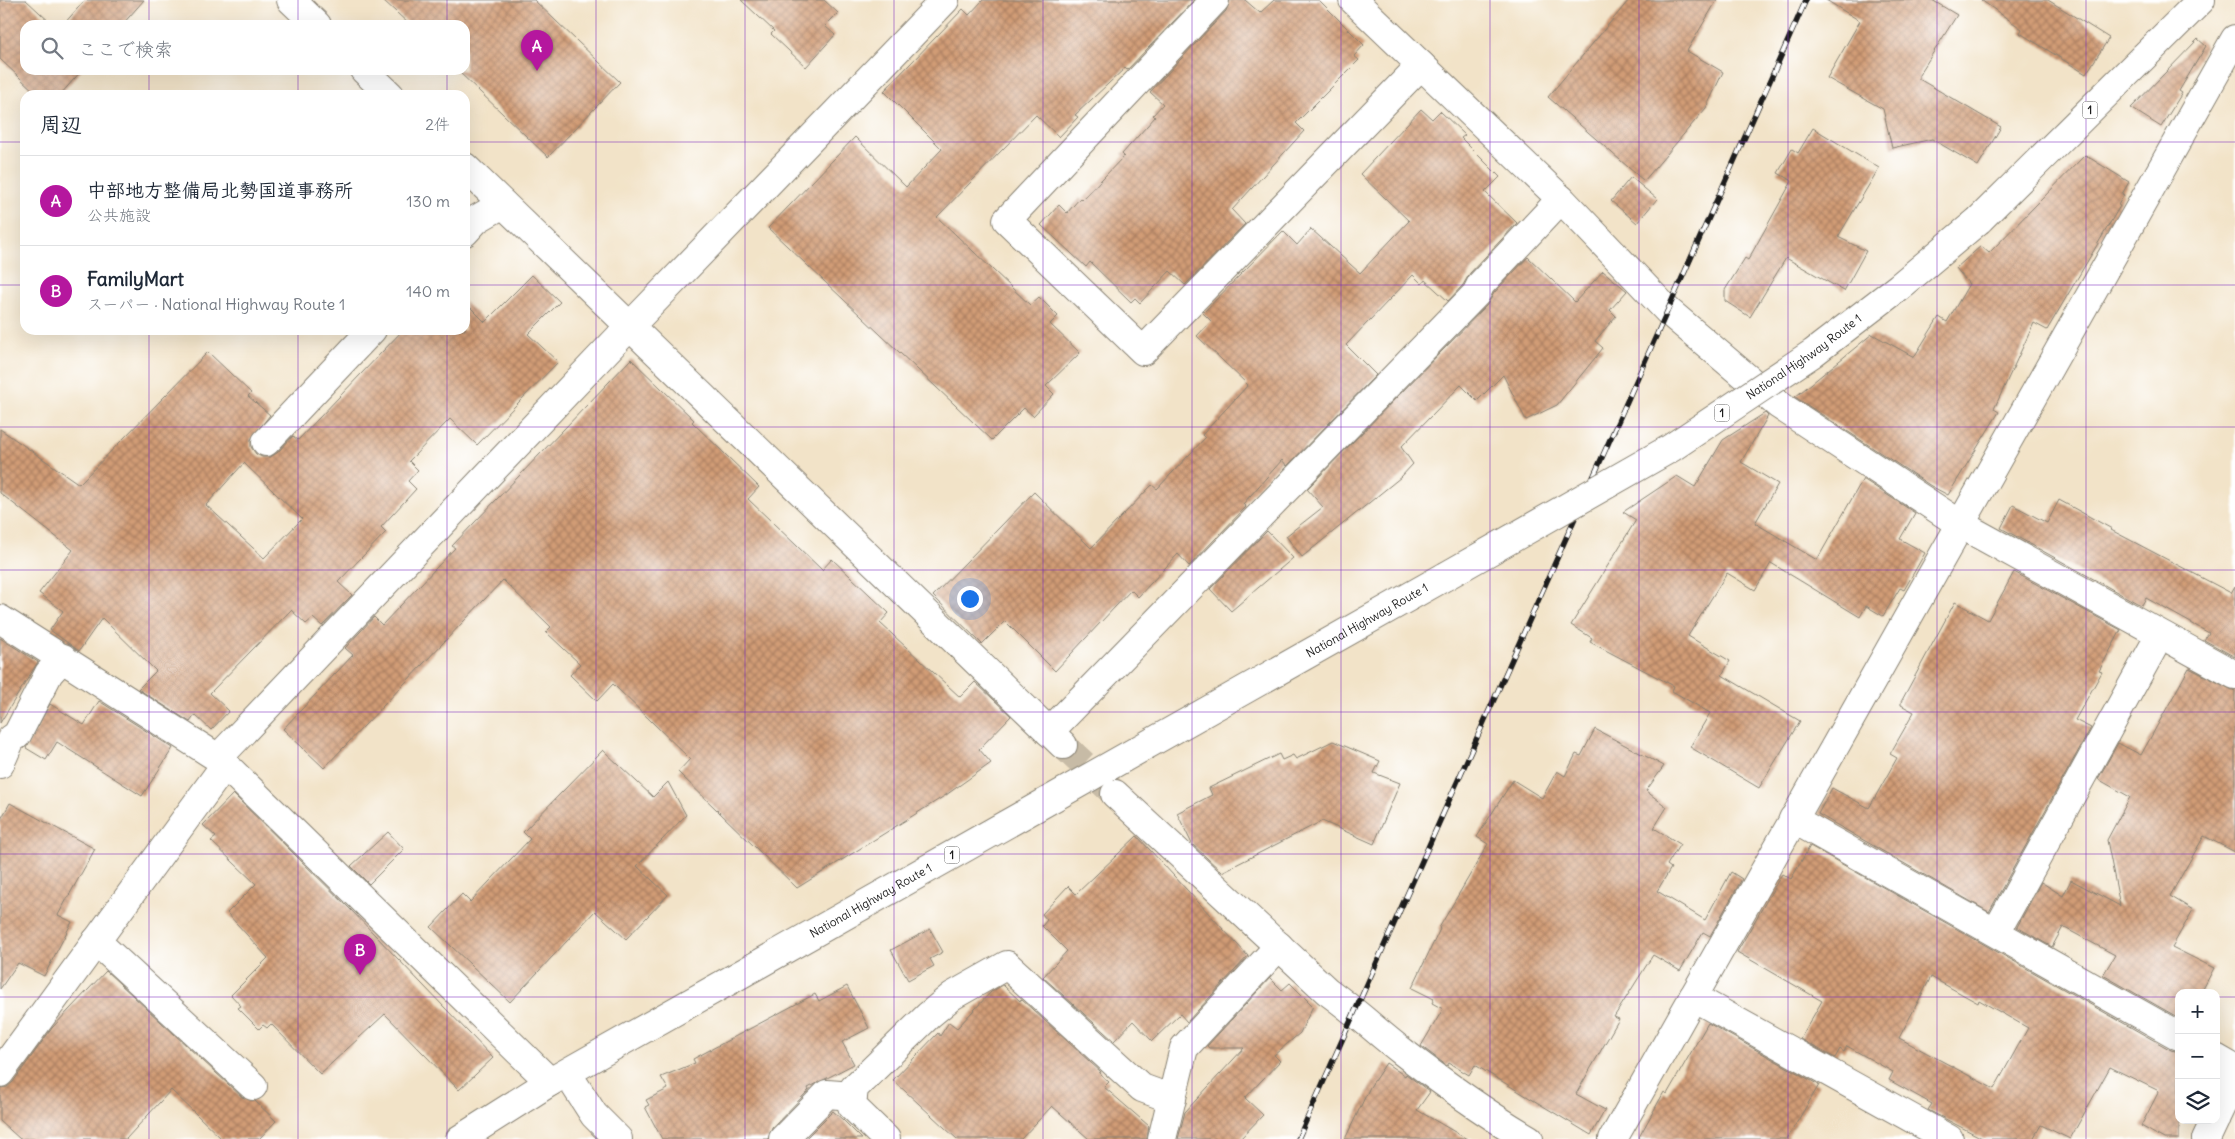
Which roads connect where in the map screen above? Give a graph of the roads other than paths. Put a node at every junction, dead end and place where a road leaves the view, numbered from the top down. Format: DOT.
graph roads {
  1 [pos="291,0"];
  2 [pos="945,0"];
  3 [pos="1215,0"];
  4 [pos="1353,0"];
  5 [pos="2201,0"];
  6 [pos="312,20"];
  7 [pos="2235,39"];
  8 [pos="1421,65"];
  9 [pos="369,75"];
  10 [pos="385,90"];
  11 [pos="470,172"];
  12 [pos="1561,200"];
  13 [pos="504,204"];
  14 [pos="470,227"];
  15 [pos="629,326"];
  16 [pos="367,335"];
  17 [pos="266,442"];
  18 [pos="1960,524"];
  19 [pos="0,619"];
  20 [pos="2160,635"];
  21 [pos="63,658"];
  22 [pos="2235,675"];
  23 [pos="221,762"];
  24 [pos="0,764"];
  25 [pos="1115,794"];
  26 [pos="1793,819"];
  27 [pos="1996,932"];
  28 [pos="96,941"];
  29 [pos="1279,946"];
  30 [pos="1693,997"];
  31 [pos="2175,1034"];
  32 [pos="2220,1060"];
  33 [pos="2235,1069"];
  34 [pos="0,1073"];
  35 [pos="558,1077"];
  36 [pos="2235,1077"];
  37 [pos="253,1086"];
  38 [pos="853,1096"];
  39 [pos="1172,1099"];
  40 [pos="2220,1108"];
  41 [pos="2213,1124"];
  42 [pos="460,1139"];
  43 [pos="618,1139"];
  44 [pos="783,1139"];
  45 [pos="886,1139"];
  46 [pos="1162,1139"];
  47 [pos="1529,1139"];
  48 [pos="1613,1139"];
  49 [pos="1949,1139"];
  50 [pos="2206,1139"];
  1 -- 6 [label="main road"];
  2 -- 15 [label="main road"];
  3 -- 8 [label="main road"];
  4 -- 8 [label="main road"];
  5 -- 35 [label="main road, National Highway Route 1 / 1, bridge"];
  7 -- 18 [label="main road"];
  8 -- 12 [label="main road"];
  9 -- 10 [label="main road"];
  11 -- 13 [label="main road"];
  12 -- 15 [label="main road"];
  12 -- 18 [label="main road"];
  13 -- 14 [label="main road"];
  13 -- 15 [label="main road"];
  15 -- 23 [label="main road"];
  16 -- 17 [label="main road"];
  18 -- 20 [label="main road"];
  18 -- 26 [label="main road"];
  19 -- 21 [label="main road"];
  20 -- 22 [label="main road"];
  20 -- 27 [label="main road"];
  21 -- 23 [label="main road"];
  21 -- 24 [label="main road"];
  23 -- 28 [label="main road"];
  23 -- 35 [label="main road"];
  25 -- 29 [label="main road"];
  26 -- 27 [label="main road"];
  26 -- 30 [label="main road"];
  27 -- 31 [label="main road"];
  28 -- 34 [label="main road"];
  28 -- 37 [label="main road"];
  29 -- 39 [label="main road"];
  29 -- 47 [label="main road"];
  30 -- 48 [label="main road"];
  30 -- 49 [label="main road"];
  32 -- 33 [label="main road"];
  35 -- 42 [label="main road, National Highway Route 1 / 1"];
  35 -- 43 [label="main road"];
  36 -- 40 [label="main road"];
  38 -- 39 [label="main road"];
  38 -- 44 [label="main road"];
  38 -- 45 [label="main road"];
  39 -- 46 [label="main road"];
  41 -- 50 [label="main road"];
}
